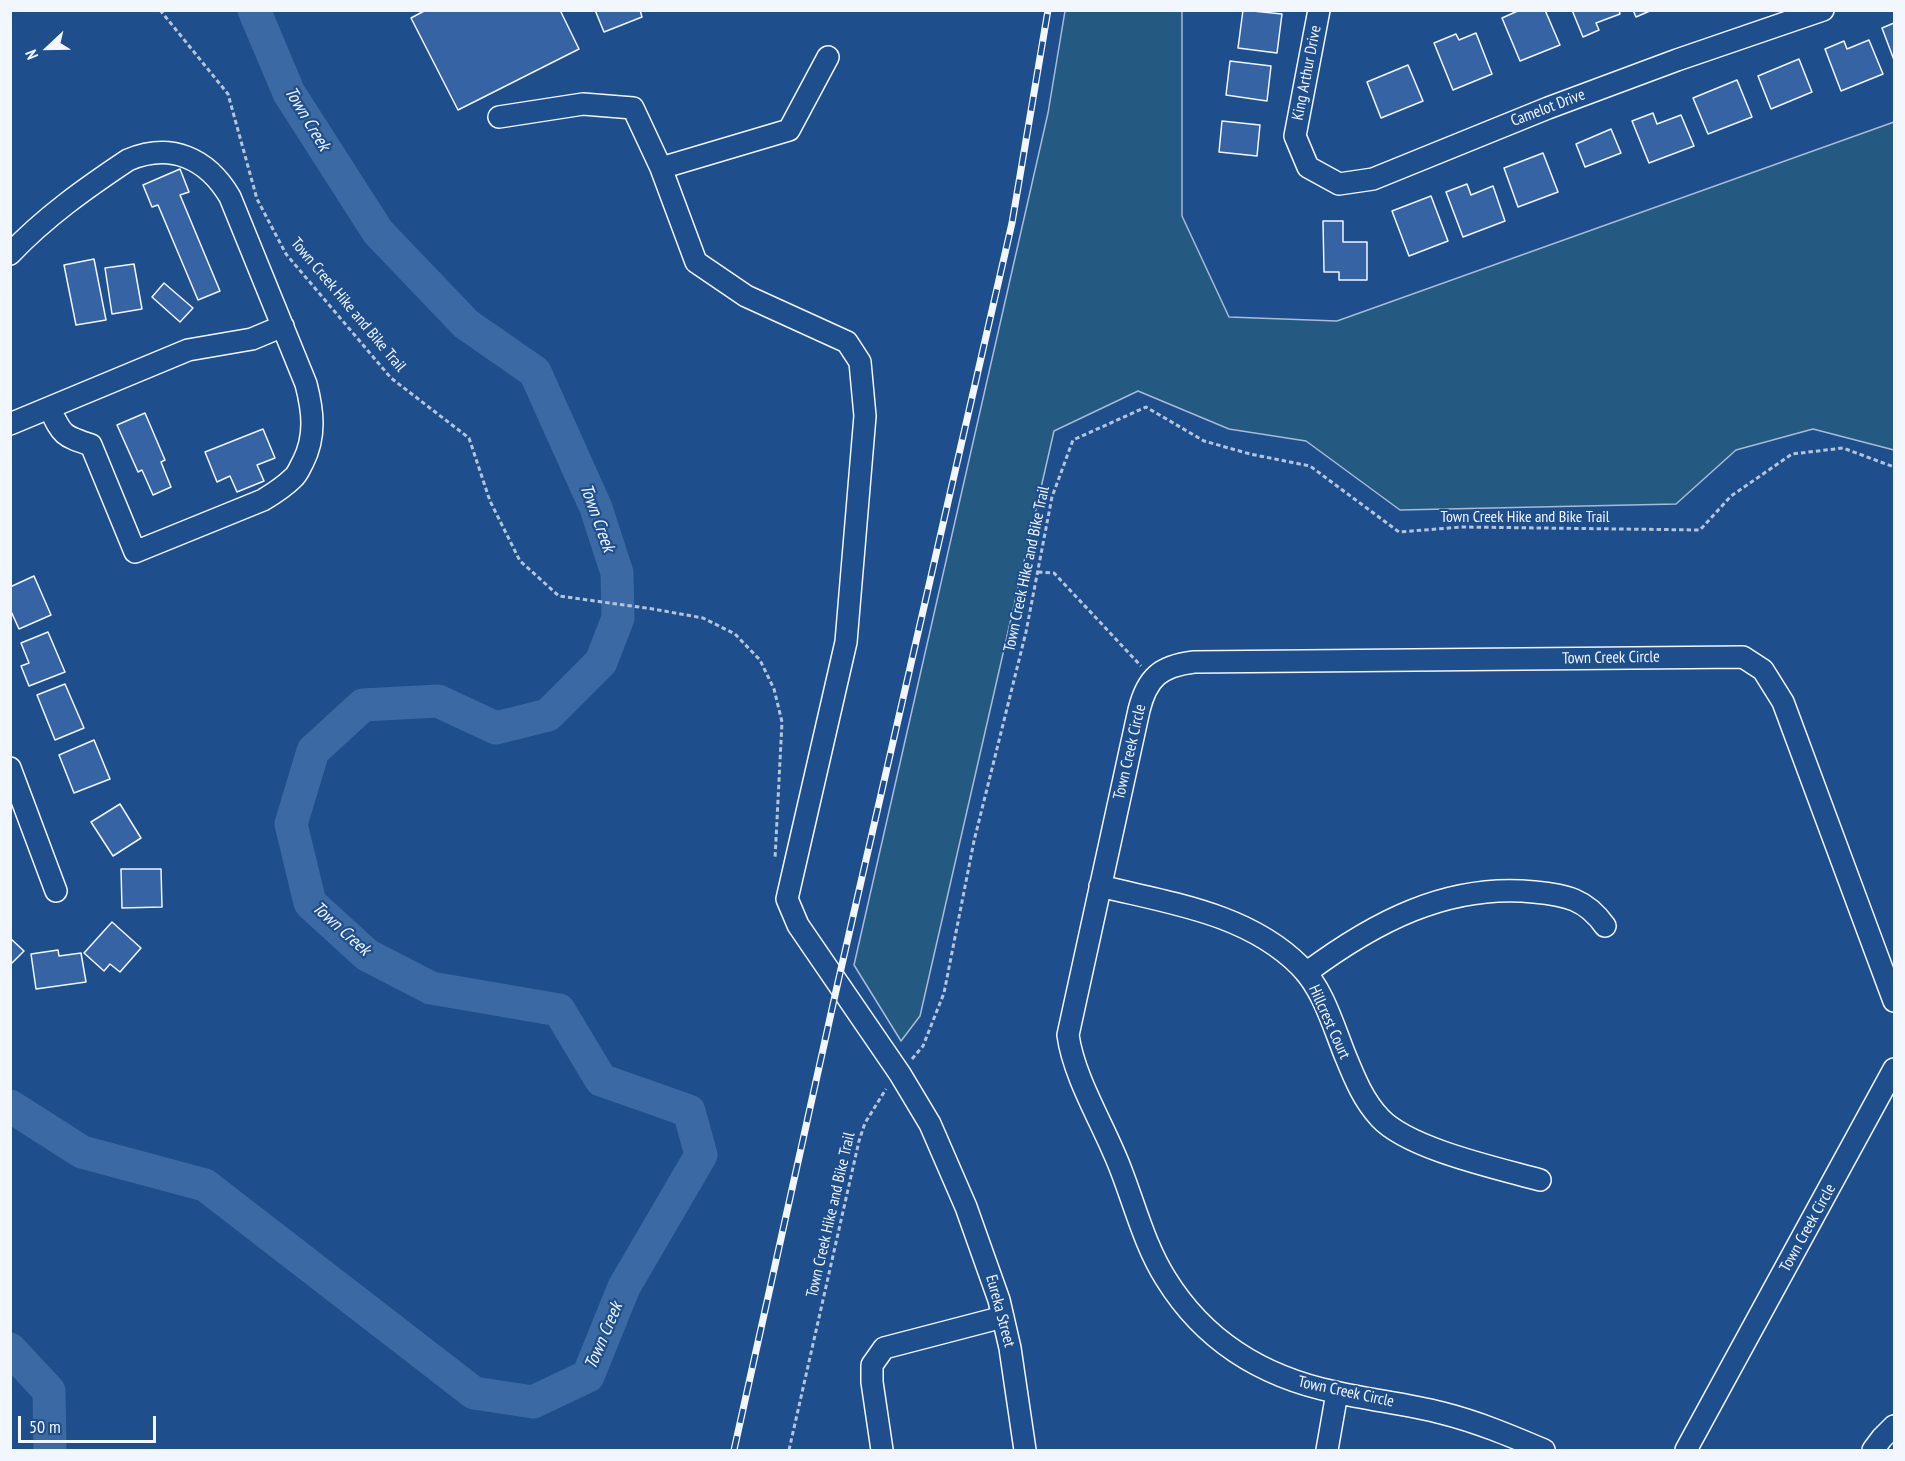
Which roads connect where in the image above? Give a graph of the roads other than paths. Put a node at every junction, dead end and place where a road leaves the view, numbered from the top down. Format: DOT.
graph roads {
  1 [pos="1319,10"];
  2 [pos="1823,10"];
  3 [pos="1781,17"];
  4 [pos="828,57"];
  5 [pos="499,117"];
  6 [pos="1295,136"];
  7 [pos="661,168"];
  8 [pos="10,254"];
  9 [pos="283,326"];
  10 [pos="50,409"];
  11 [pos="10,424"];
  12 [pos="10,768"];
  13 [pos="1100,886"];
  14 [pos="56,891"];
  15 [pos="1605,926"];
  16 [pos="1306,973"];
  17 [pos="1894,1001"];
  18 [pos="1894,1069"];
  19 [pos="1539,1180"];
  20 [pos="1003,1317"];
  21 [pos="1337,1393"];
  22 [pos="1894,1426"];
  23 [pos="882,1450"];
  24 [pos="1025,1450"];
  25 [pos="1327,1450"];
  26 [pos="1545,1450"];
  27 [pos="1686,1450"];
  28 [pos="1873,1450"];
  1 -- 6 [label="street, King Arthur Drive"];
  2 -- 3 [label="street, Camelot Drive"];
  3 -- 6 [label="street, Camelot Drive"];
  4 -- 7 [label="street"];
  5 -- 7 [label="street, Eureka Street"];
  7 -- 20 [label="street, Eureka Street"];
  8 -- 9 [label="street"];
  9 -- 10 [label="street"];
  9 -- 10 [label="street"];
  10 -- 11 [label="street"];
  12 -- 14 [label="street"];
  13 -- 16 [label="street, Hillcrest Court"];
  13 -- 17 [label="street, Town Creek Circle"];
  13 -- 21 [label="street, Town Creek Circle"];
  15 -- 16 [label="street"];
  16 -- 19 [label="street, Hillcrest Court"];
  18 -- 27 [label="street, Town Creek Circle"];
  20 -- 23 [label="street"];
  20 -- 24 [label="street, Eureka Street"];
  21 -- 25 [label="street"];
  21 -- 26 [label="street, Town Creek Circle"];
  22 -- 28 [label="street"];
}
